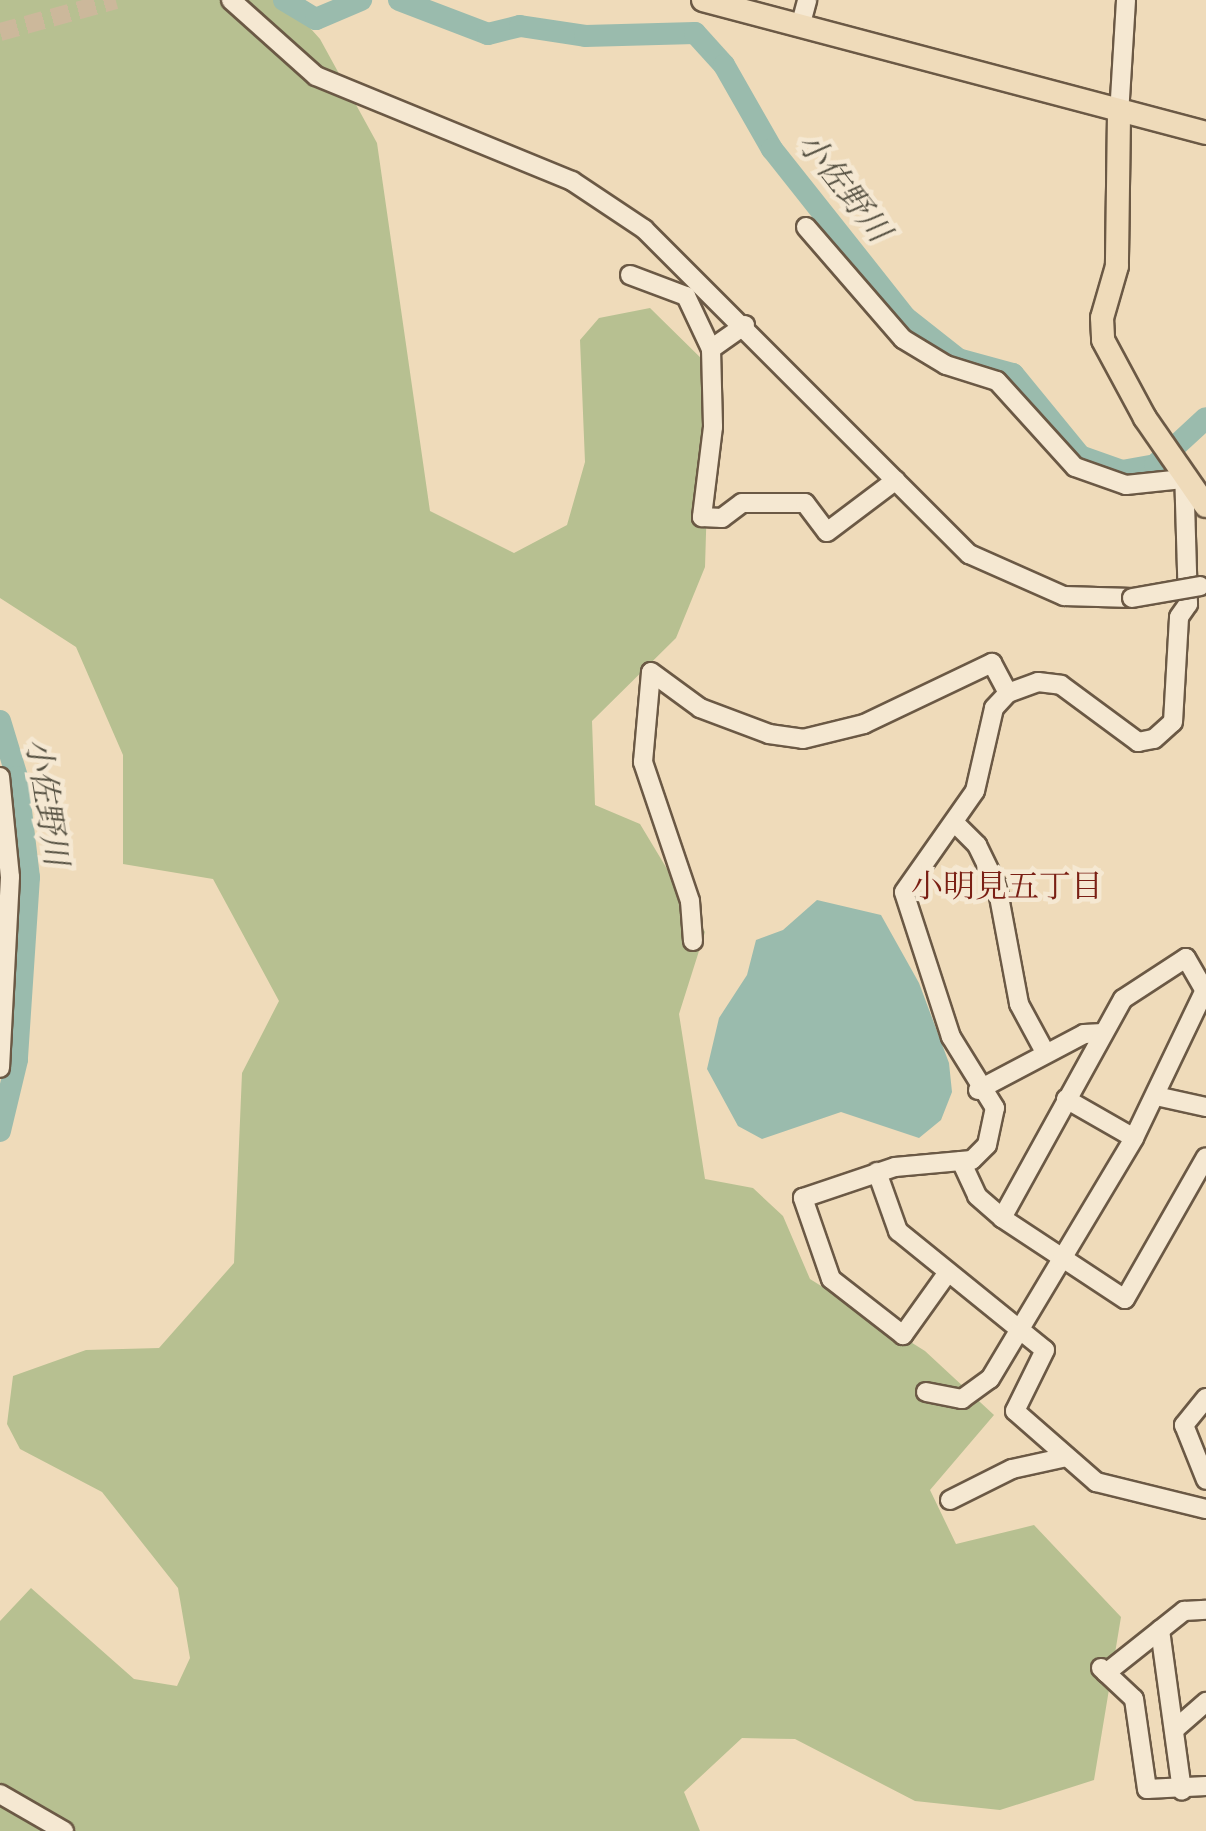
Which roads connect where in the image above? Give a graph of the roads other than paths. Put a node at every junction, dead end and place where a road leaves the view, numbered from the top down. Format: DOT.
graph roads {
  1 [pos="231,0"];
  2 [pos="703,0"];
  3 [pos="806,0"];
  4 [pos="1126,0"];
  5 [pos="800,27"];
  6 [pos="1119,115"];
  7 [pos="1206,133"];
  8 [pos="806,227"];
  9 [pos="630,274"];
  10 [pos="746,326"];
  11 [pos="711,349"];
  12 [pos="1183,476"];
  13 [pos="896,480"];
  14 [pos="1206,506"];
  15 [pos="1203,585"];
  16 [pos="1008,693"];
  17 [pos="0,778"];
  18 [pos="956,824"];
  19 [pos="693,941"];
  20 [pos="1206,990"];
  21 [pos="1103,1033"];
  22 [pos="1046,1052"];
  23 [pos="0,1068"];
  24 [pos="978,1090"];
  25 [pos="1156,1096"];
  26 [pos="1066,1098"];
  27 [pos="1206,1108"];
  28 [pos="1134,1138"];
  29 [pos="1206,1156"];
  30 [pos="961,1161"];
  31 [pos="877,1172"];
  32 [pos="1201,1182"];
  33 [pos="1002,1218"];
  34 [pos="1063,1262"];
  35 [pos="946,1275"];
  36 [pos="1019,1330"];
  37 [pos="926,1392"];
  38 [pos="1206,1398"];
  39 [pos="1067,1456"];
  40 [pos="1206,1480"];
  41 [pos="950,1500"];
  42 [pos="1206,1509"];
  43 [pos="1206,1610"];
  44 [pos="1160,1630"];
  45 [pos="1206,1702"];
  46 [pos="1174,1730"];
  47 [pos="1206,1786"];
  48 [pos="1182,1790"];
  49 [pos="0,1794"];
  50 [pos="64,1831"];
  1 -- 10 [label="street"];
  2 -- 5 [label="main road"];
  3 -- 5 [label="street"];
  4 -- 6 [label="street"];
  5 -- 6 [label="main road"];
  6 -- 7 [label="main road"];
  6 -- 12 [label="main road"];
  8 -- 12 [label="street"];
  9 -- 11 [label="street"];
  10 -- 11 [label="street"];
  10 -- 13 [label="street"];
  11 -- 13 [label="street"];
  12 -- 14 [label="main road"];
  12 -- 16 [label="street"];
  13 -- 15 [label="street, bridge"];
  16 -- 18 [label="street"];
  16 -- 19 [label="street"];
  17 -- 23 [label="street"];
  18 -- 22 [label="street"];
  18 -- 24 [label="street"];
  20 -- 21 [label="street"];
  20 -- 25 [label="street"];
  21 -- 22 [label="street"];
  21 -- 26 [label="street"];
  22 -- 24 [label="street"];
  24 -- 30 [label="street"];
  25 -- 27 [label="street"];
  25 -- 28 [label="street"];
  26 -- 28 [label="street"];
  26 -- 33 [label="street"];
  28 -- 34 [label="street"];
  29 -- 32 [label="street"];
  30 -- 31 [label="street"];
  30 -- 33 [label="street"];
  31 -- 35 [label="street"];
  31 -- 35 [label="street"];
  32 -- 34 [label="street"];
  33 -- 34 [label="street"];
  34 -- 36 [label="street"];
  35 -- 36 [label="street"];
  36 -- 37 [label="street"];
  36 -- 39 [label="street"];
  38 -- 40 [label="street"];
  39 -- 41 [label="street"];
  39 -- 42 [label="street"];
  43 -- 44 [label="street"];
  44 -- 46 [label="street"];
  44 -- 48 [label="street"];
  45 -- 46 [label="street"];
  46 -- 48 [label="street"];
  47 -- 48 [label="street"];
  49 -- 50 [label="street"];
}
